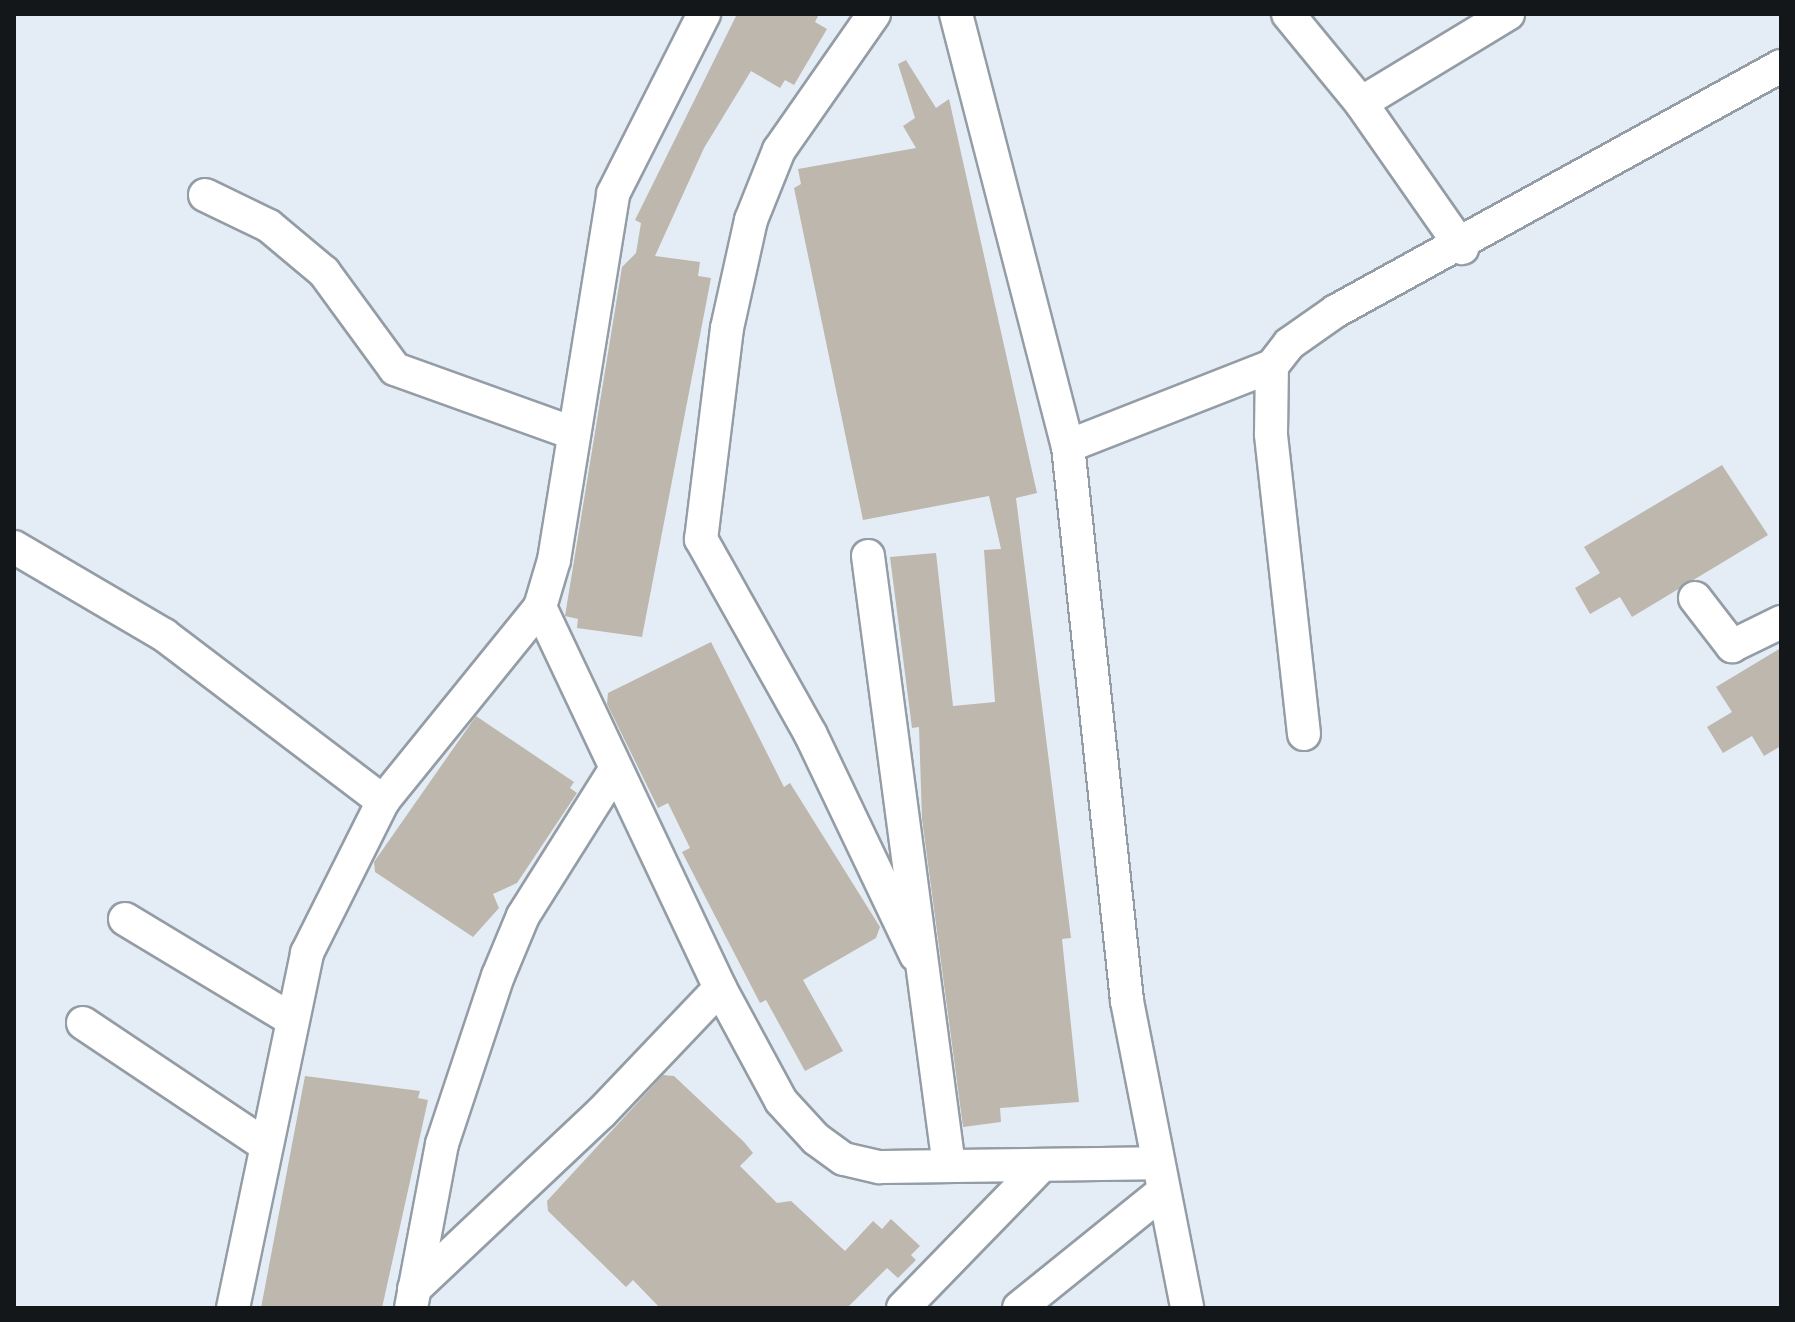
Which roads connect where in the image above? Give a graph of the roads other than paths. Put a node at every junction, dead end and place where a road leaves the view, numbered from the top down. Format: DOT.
graph roads {
  1 [pos="704,14"];
  2 [pos="874,14"];
  3 [pos="956,14"];
  4 [pos="1288,14"];
  5 [pos="1508,14"];
  6 [pos="1781,66"];
  7 [pos="1361,103"];
  8 [pos="205,195"];
  9 [pos="1462,248"];
  10 [pos="1272,366"];
  11 [pos="570,432"];
  12 [pos="1068,446"];
  13 [pos="14,547"];
  14 [pos="868,556"];
  15 [pos="1695,598"];
  16 [pos="540,607"];
  17 [pos="1781,622"];
  18 [pos="1304,734"];
  19 [pos="615,770"];
  20 [pos="383,801"];
  21 [pos="125,919"];
  22 [pos="916,955"];
  23 [pos="720,988"];
  24 [pos="289,1018"];
  25 [pos="83,1023"];
  26 [pos="265,1145"];
  27 [pos="1042,1165"];
  28 [pos="949,1166"];
  29 [pos="1160,1178"];
  30 [pos="412,1298"];
  31 [pos="233,1308"];
  32 [pos="903,1308"];
  33 [pos="1019,1308"];
  34 [pos="1187,1308"];
  1 -- 11 [label="street"];
  2 -- 22 [label="street"];
  3 -- 12 [label="street"];
  4 -- 7 [label="street"];
  5 -- 7 [label="street"];
  6 -- 9 [label="street"];
  7 -- 9 [label="street"];
  8 -- 11 [label="street"];
  9 -- 10 [label="street"];
  10 -- 12 [label="street"];
  10 -- 18 [label="street"];
  11 -- 16 [label="street"];
  12 -- 29 [label="street"];
  13 -- 20 [label="street"];
  14 -- 22 [label="street"];
  15 -- 17 [label="street"];
  16 -- 19 [label="street"];
  16 -- 20 [label="street"];
  19 -- 23 [label="street"];
  19 -- 30 [label="street"];
  20 -- 24 [label="street"];
  21 -- 24 [label="street"];
  22 -- 28 [label="street"];
  23 -- 28 [label="street"];
  23 -- 30 [label="street"];
  24 -- 26 [label="street"];
  25 -- 26 [label="street"];
  26 -- 31 [label="street"];
  27 -- 28 [label="street"];
  27 -- 29 [label="street"];
  27 -- 32 [label="street"];
  29 -- 33 [label="street"];
  29 -- 34 [label="street"];
}
